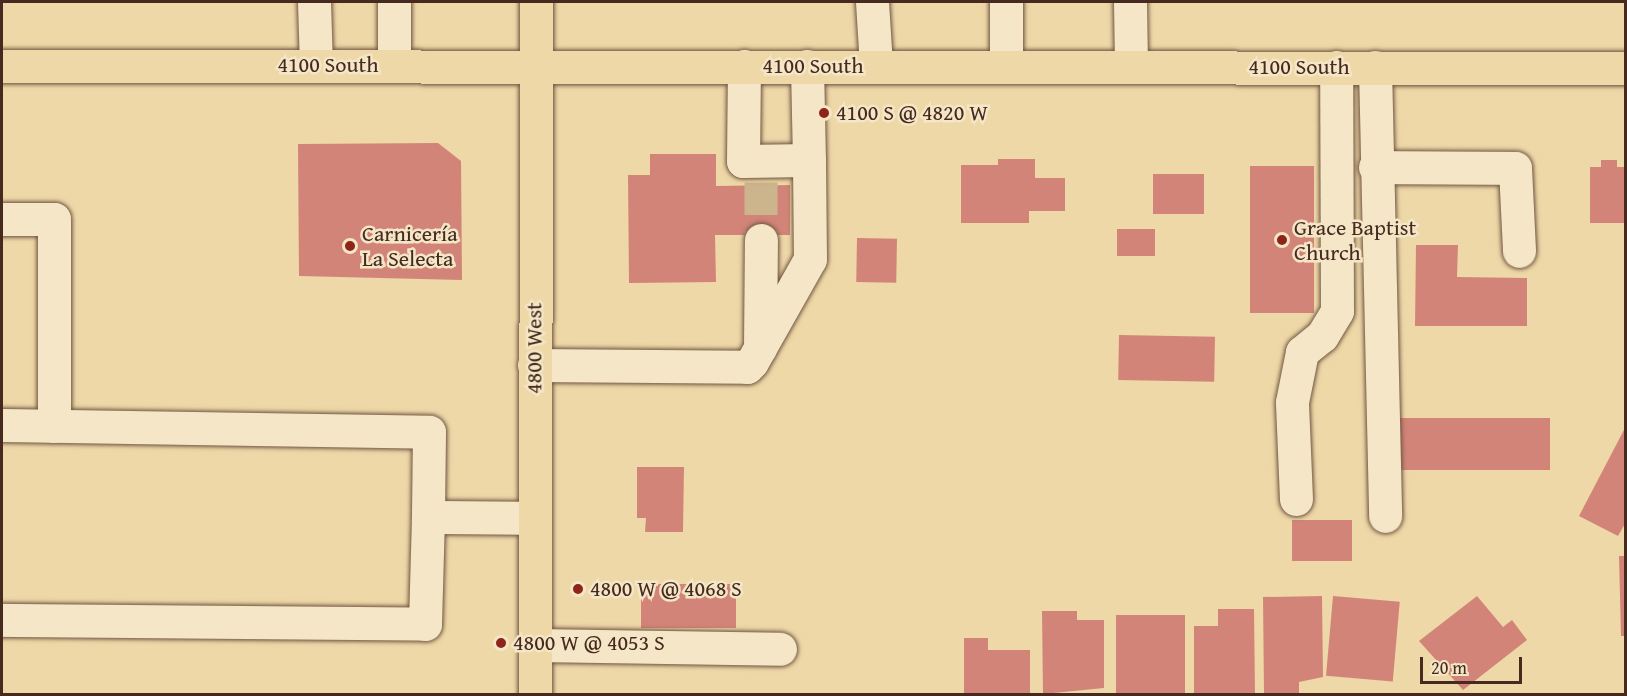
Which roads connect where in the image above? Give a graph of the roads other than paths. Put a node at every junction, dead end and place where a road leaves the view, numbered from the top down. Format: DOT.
graph roads {
  1 [pos="314,2"];
  2 [pos="393,2"];
  3 [pos="536,2"];
  4 [pos="872,2"];
  5 [pos="1006,2"];
  6 [pos="1130,2"];
  7 [pos="316,65"];
  8 [pos="393,65"];
  9 [pos="535,65"];
  10 [pos="2,66"];
  11 [pos="744,66"];
  12 [pos="807,66"];
  13 [pos="876,66"];
  14 [pos="1006,66"];
  15 [pos="1131,67"];
  16 [pos="1336,67"];
  17 [pos="1375,68"];
  18 [pos="1626,68"];
  19 [pos="808,160"];
  20 [pos="1375,167"];
  21 [pos="2,219"];
  22 [pos="761,240"];
  23 [pos="1520,251"];
  24 [pos="760,348"];
  25 [pos="534,365"];
  26 [pos="2,425"];
  27 [pos="54,426"];
  28 [pos="1296,499"];
  29 [pos="1385,516"];
  30 [pos="428,517"];
  31 [pos="535,518"];
  32 [pos="2,620"];
  33 [pos="535,645"];
  34 [pos="780,649"];
  35 [pos="535,694"];
  1 -- 7 [label="street"];
  2 -- 8 [label="street"];
  3 -- 9 [label="main road, 4800 West"];
  4 -- 13 [label="street"];
  5 -- 14 [label="street"];
  6 -- 15 [label="street"];
  7 -- 8 [label="main road, 4100 South"];
  7 -- 10 [label="main road, 4100 South"];
  8 -- 9 [label="main road, 4100 South"];
  9 -- 11 [label="main road, 4100 South"];
  9 -- 25 [label="main road, 4800 West"];
  11 -- 12 [label="main road, 4100 South"];
  11 -- 19 [label="street"];
  12 -- 13 [label="main road, 4100 South"];
  12 -- 19 [label="street"];
  13 -- 14 [label="main road, 4100 South"];
  14 -- 15 [label="main road, 4100 South"];
  15 -- 16 [label="main road, 4100 South"];
  16 -- 17 [label="main road, 4100 South"];
  16 -- 28 [label="street"];
  17 -- 18 [label="main road, 4100 South"];
  17 -- 20 [label="street"];
  19 -- 24 [label="street"];
  20 -- 23 [label="street"];
  20 -- 29 [label="street"];
  21 -- 27 [label="street"];
  22 -- 24 [label="street"];
  24 -- 25 [label="street"];
  25 -- 31 [label="main road, 4800 West"];
  26 -- 27 [label="street"];
  27 -- 30 [label="street"];
  30 -- 31 [label="street"];
  30 -- 32 [label="street"];
  31 -- 33 [label="main road, 4800 West"];
  33 -- 34 [label="street"];
  33 -- 35 [label="main road, 4800 West"];
}
